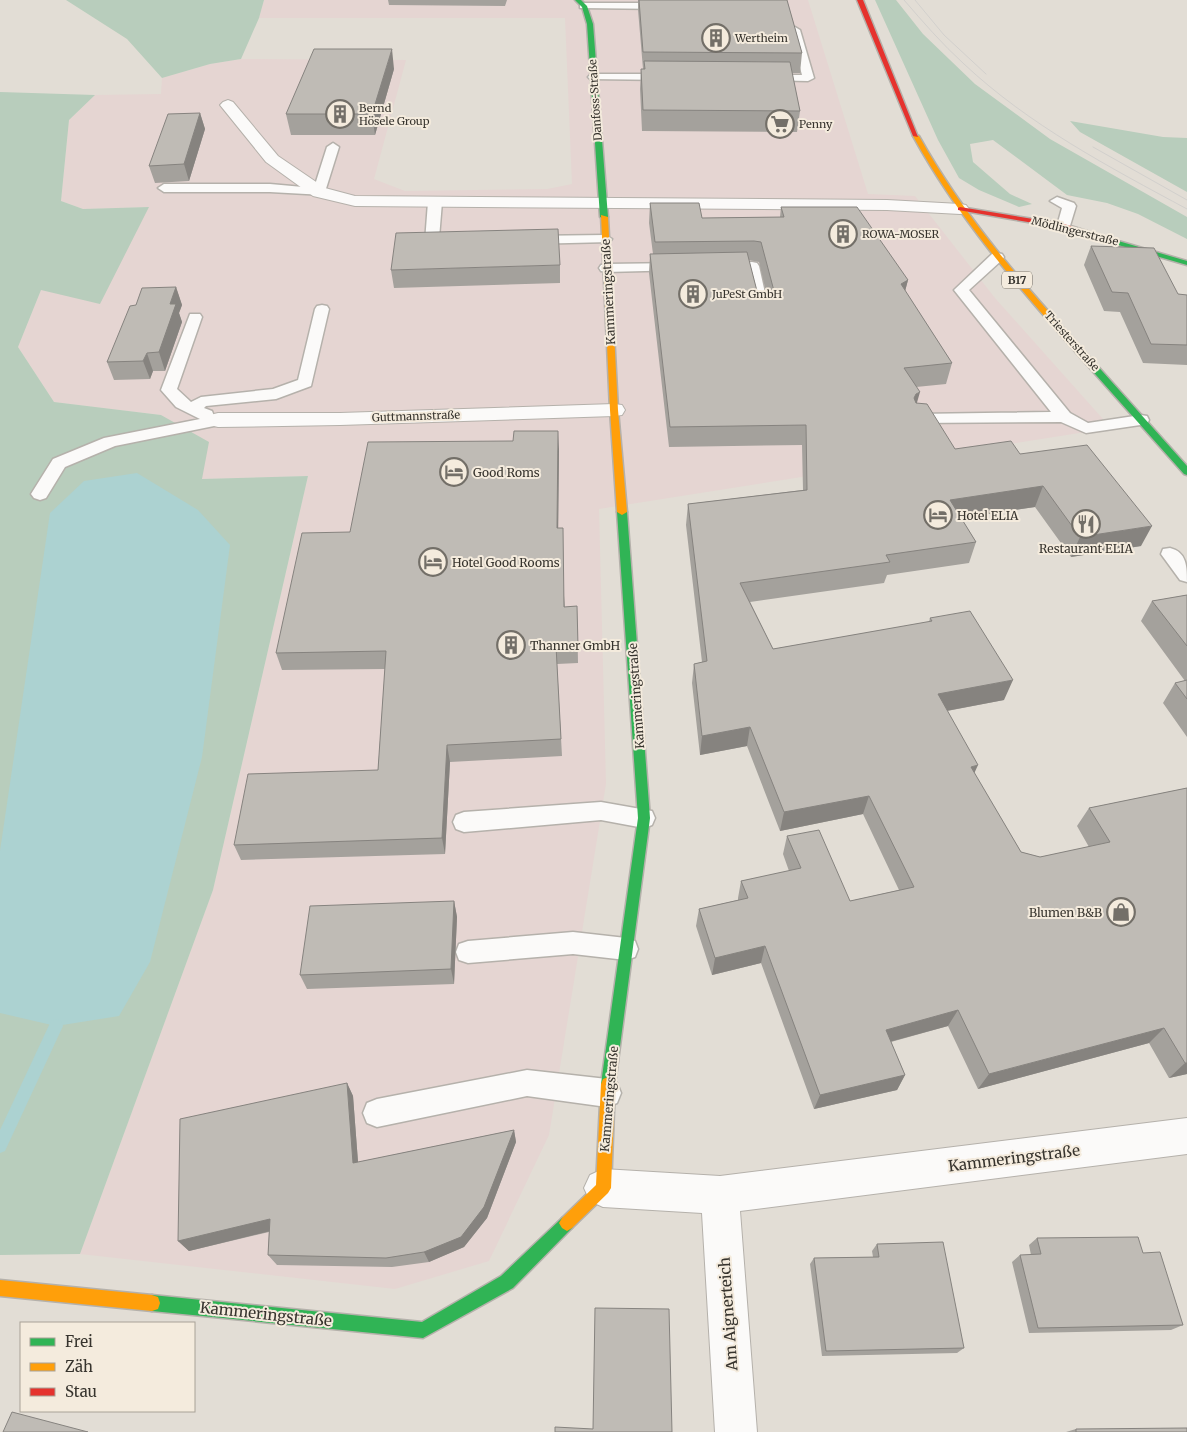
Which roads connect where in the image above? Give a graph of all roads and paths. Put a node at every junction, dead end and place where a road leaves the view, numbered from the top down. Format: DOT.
graph roads {
  1 [pos="860,0"];
  2 [pos="581,3"];
  3 [pos="681,6"];
  4 [pos="791,16"];
  5 [pos="594,77"];
  6 [pos="681,77"];
  7 [pos="750,78"];
  8 [pos="228,105"];
  9 [pos="333,147"];
  10 [pos="164,188"];
  11 [pos="319,192"];
  12 [pos="1057,201"];
  13 [pos="435,202"];
  14 [pos="603,203"];
  15 [pos="960,209"];
  16 [pos="1064,226"];
  17 [pos="605,239"];
  18 [pos="520,241"];
  19 [pos="461,242"];
  20 [pos="997,257"];
  21 [pos="1187,263"];
  22 [pos="606,268"];
  23 [pos="322,310"];
  24 [pos="762,311"];
  25 [pos="195,317"];
  26 [pos="194,409"];
  27 [pos="614,410"];
  28 [pos="1064,417"];
  29 [pos="918,419"];
  30 [pos="218,420"];
  31 [pos="1141,420"];
  32 [pos="1187,472"];
  33 [pos="40,494"];
  34 [pos="1187,552"];
  35 [pos="1187,575"];
  36 [pos="644,818"];
  37 [pos="464,822"];
  38 [pos="626,949"];
  39 [pos="468,952"];
  40 [pos="607,1093"];
  41 [pos="377,1113"];
  42 [pos="1185,1144"];
  43 [pos="603,1188"];
  44 [pos="720,1195"];
  45 [pos="0,1288"];
  46 [pos="736,1432"];
  1 -- 15 [label="street, B17"];
  2 -- 3 [label="lane"];
  2 -- 5 [label="street, Danfoss-Straße"];
  4 -- 7 [label="lane"];
  5 -- 6 [label="lane"];
  5 -- 14 [label="street, Danfoss-Straße"];
  8 -- 11 [label="street"];
  9 -- 11 [label="lane"];
  10 -- 11 [label="lane"];
  11 -- 13 [label="street"];
  12 -- 16 [label="lane"];
  13 -- 14 [label="street"];
  13 -- 19 [label="lane"];
  14 -- 15 [label="street"];
  14 -- 17 [label="street, Kammeringstraße"];
  15 -- 16 [label="street, Mödlingerstraße"];
  15 -- 20 [label="street, Triesterstraße / B17"];
  16 -- 21 [label="street, Mödlingerstraße"];
  17 -- 18 [label="lane"];
  17 -- 22 [label="street, Kammeringstraße"];
  20 -- 28 [label="lane"];
  20 -- 31 [label="street, Triesterstraße / B17"];
  22 -- 24 [label="lane"];
  22 -- 27 [label="street, Kammeringstraße"];
  23 -- 26 [label="lane"];
  25 -- 26 [label="lane"];
  26 -- 30 [label="lane"];
  27 -- 30 [label="street, Guttmannstraße"];
  27 -- 36 [label="street, Kammeringstraße"];
  28 -- 29 [label="lane"];
  28 -- 31 [label="lane"];
  30 -- 33 [label="lane"];
  31 -- 32 [label="street, Triesterstraße / B17"];
  34 -- 35 [label="lane"];
  36 -- 37 [label="lane"];
  36 -- 38 [label="street, Kammeringstraße"];
  38 -- 39 [label="lane"];
  38 -- 40 [label="street, Kammeringstraße"];
  40 -- 41 [label="lane"];
  40 -- 43 [label="street, Kammeringstraße"];
  42 -- 44 [label="street, Kammeringstraße"];
  43 -- 44 [label="street, Kammeringstraße"];
  43 -- 45 [label="street, Kammeringstraße"];
  44 -- 46 [label="street, Am Aignerteich"];
}
